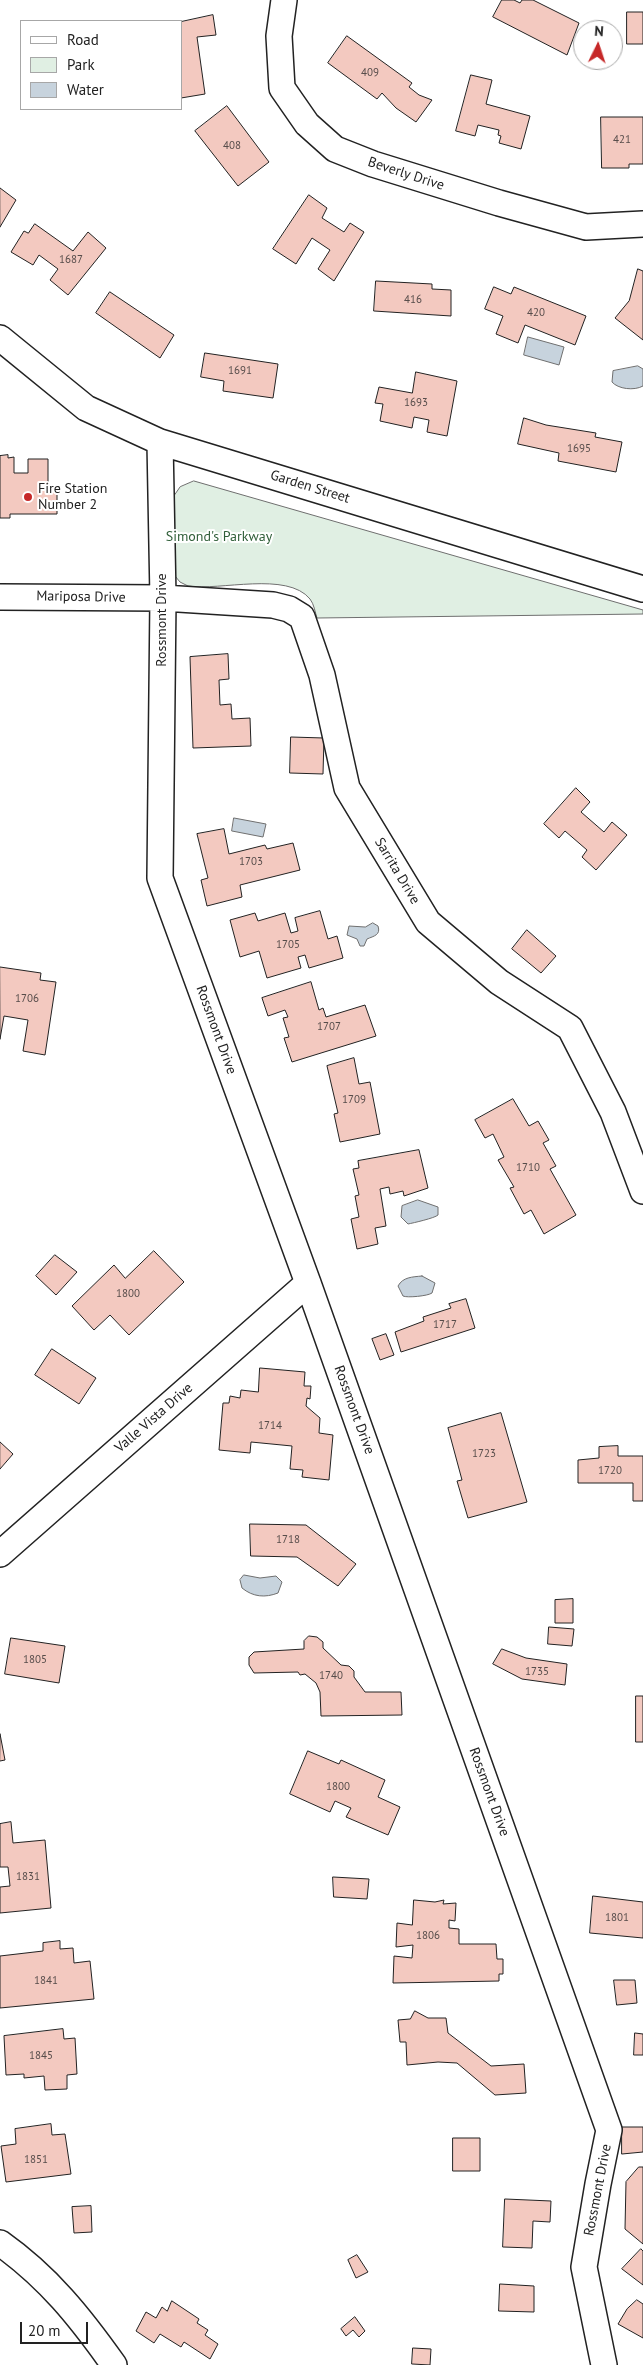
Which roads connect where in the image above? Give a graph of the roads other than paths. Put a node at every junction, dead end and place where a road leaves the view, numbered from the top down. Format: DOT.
graph roads {
  1 [pos="284,0"];
  2 [pos="643,224"];
  3 [pos="0,338"];
  4 [pos="160,442"];
  5 [pos="643,589"];
  6 [pos="0,596"];
  7 [pos="163,598"];
  8 [pos="643,1191"];
  9 [pos="308,1283"];
  10 [pos="0,1554"];
  11 [pos="0,2243"];
  12 [pos="114,2365"];
  13 [pos="604,2365"];
  1 -- 2 [label="street, Beverly Drive"];
  3 -- 4 [label="street, Garden Street"];
  4 -- 5 [label="street, Garden Street"];
  4 -- 7 [label="street, Rossmont Drive"];
  6 -- 7 [label="street, Mariposa Drive"];
  7 -- 8 [label="street, Sarrita Drive"];
  7 -- 9 [label="street, Rossmont Drive"];
  9 -- 10 [label="street, Valle Vista Drive"];
  9 -- 13 [label="street, Rossmont Drive"];
  11 -- 12 [label="street"];
}
